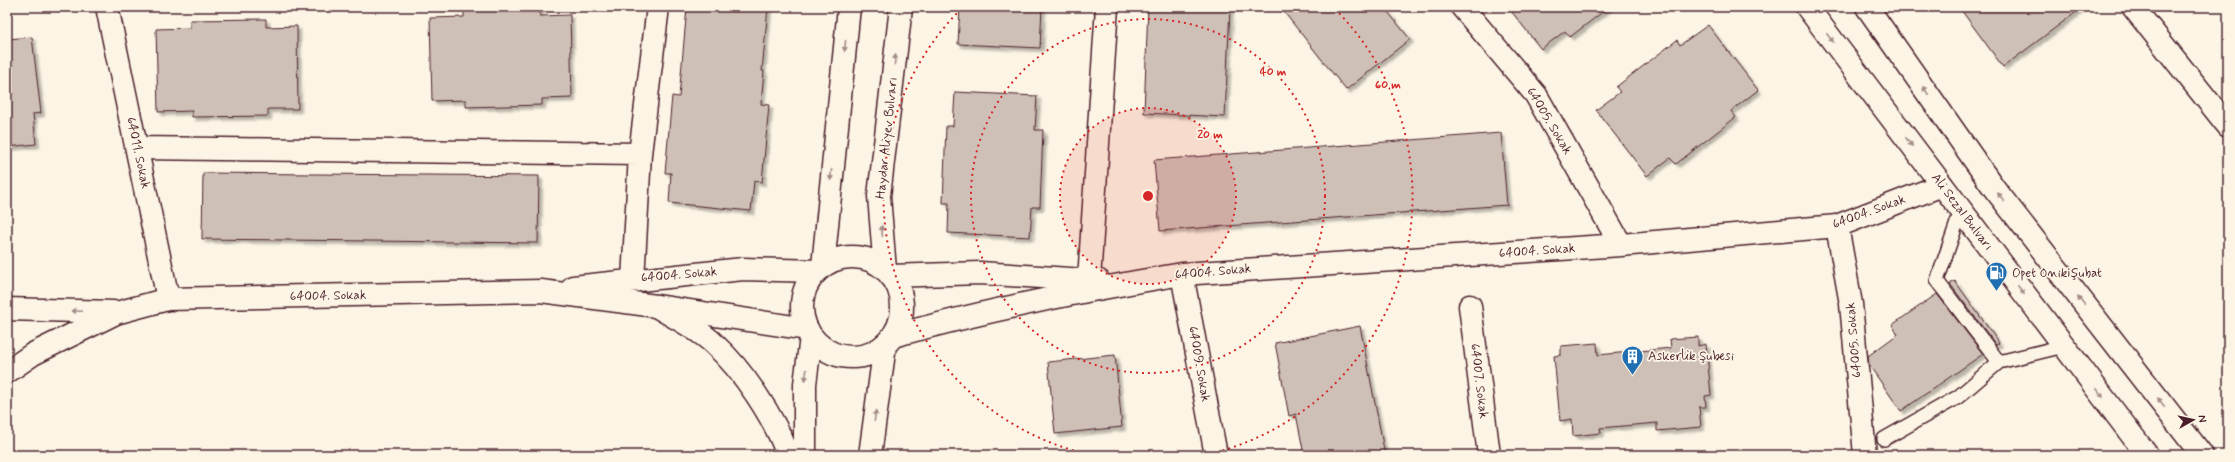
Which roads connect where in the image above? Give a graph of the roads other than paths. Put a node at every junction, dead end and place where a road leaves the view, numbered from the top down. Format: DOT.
graph roads {
  1 [pos="107,7"];
  2 [pos="658,7"];
  3 [pos="849,7"];
  4 [pos="901,7"];
  5 [pos="1107,7"];
  6 [pos="1462,7"];
  7 [pos="1807,7"];
  8 [pos="1867,7"];
  9 [pos="2134,7"];
  10 [pos="2228,126"];
  11 [pos="137,148"];
  12 [pos="640,154"];
  13 [pos="1942,185"];
  14 [pos="1961,210"];
  15 [pos="1836,226"];
  16 [pos="1621,245"];
  17 [pos="820,268"];
  18 [pos="888,273"];
  19 [pos="1182,274"];
  20 [pos="633,280"];
  21 [pos="1089,280"];
  22 [pos="1124,283"];
  23 [pos="541,291"];
  24 [pos="168,299"];
  25 [pos="656,306"];
  26 [pos="1470,306"];
  27 [pos="7,309"];
  28 [pos="116,313"];
  29 [pos="809,333"];
  30 [pos="889,341"];
  31 [pos="2064,346"];
  32 [pos="1999,362"];
  33 [pos="7,372"];
  34 [pos="1884,438"];
  35 [pos="788,455"];
  36 [pos="804,455"];
  37 [pos="870,455"];
  38 [pos="1216,455"];
  39 [pos="1489,455"];
  40 [pos="1865,455"];
  41 [pos="2147,455"];
  42 [pos="2202,455"];
  1 -- 11 [label="street, 64011. Sokak"];
  2 -- 12 [label="street"];
  3 -- 17 [label="street, one-way"];
  18 -- 4 [label="street, Haydar Aliyev Bulvarı, one-way"];
  5 -- 21 [label="street"];
  6 -- 16 [label="street, 64005. Sokak"];
  7 -- 13 [label="street, Ali Sezal Bulvarı, one-way"];
  42 -- 8 [label="street, one-way"];
  9 -- 10 [label="street"];
  11 -- 12 [label="street"];
  11 -- 24 [label="street, 64011. Sokak"];
  12 -- 20 [label="street"];
  13 -- 14 [label="street, Ali Sezal Bulvarı"];
  13 -- 15 [label="street, 64004. Sokak"];
  14 -- 31 [label="street, Ali Sezal Bulvarı, one-way"];
  14 -- 32 [label="lane"];
  15 -- 16 [label="street, 64004. Sokak"];
  15 -- 40 [label="street, 64005. Sokak"];
  16 -- 19 [label="street, 64004. Sokak"];
  17 -- 18 [label="street"];
  17 -- 20 [label="street, 64004. Sokak"];
  17 -- 29 [label="street"];
  18 -- 21 [label="street, 64004. Sokak"];
  18 -- 30 [label="street"];
  19 -- 22 [label="street, 64004. Sokak"];
  19 -- 38 [label="street, 64009. Sokak"];
  20 -- 23 [label="street, 64004. Sokak"];
  21 -- 22 [label="street, 64004. Sokak"];
  22 -- 30 [label="street, 64004. Sokak"];
  23 -- 24 [label="street, 64004. Sokak"];
  23 -- 25 [label="street, 64004. Sokak"];
  24 -- 28 [label="street, 64004. Sokak"];
  25 -- 29 [label="street, 64004. Sokak"];
  25 -- 35 [label="street"];
  26 -- 39 [label="street, 64007. Sokak"];
  28 -- 27 [label="street, one-way"];
  28 -- 33 [label="street"];
  29 -- 30 [label="street"];
  29 -- 36 [label="street, one-way"];
  37 -- 30 [label="street, one-way"];
  31 -- 32 [label="lane"];
  31 -- 41 [label="street, Ali Sezal Bulvarı, one-way"];
  32 -- 34 [label="lane"];
}
